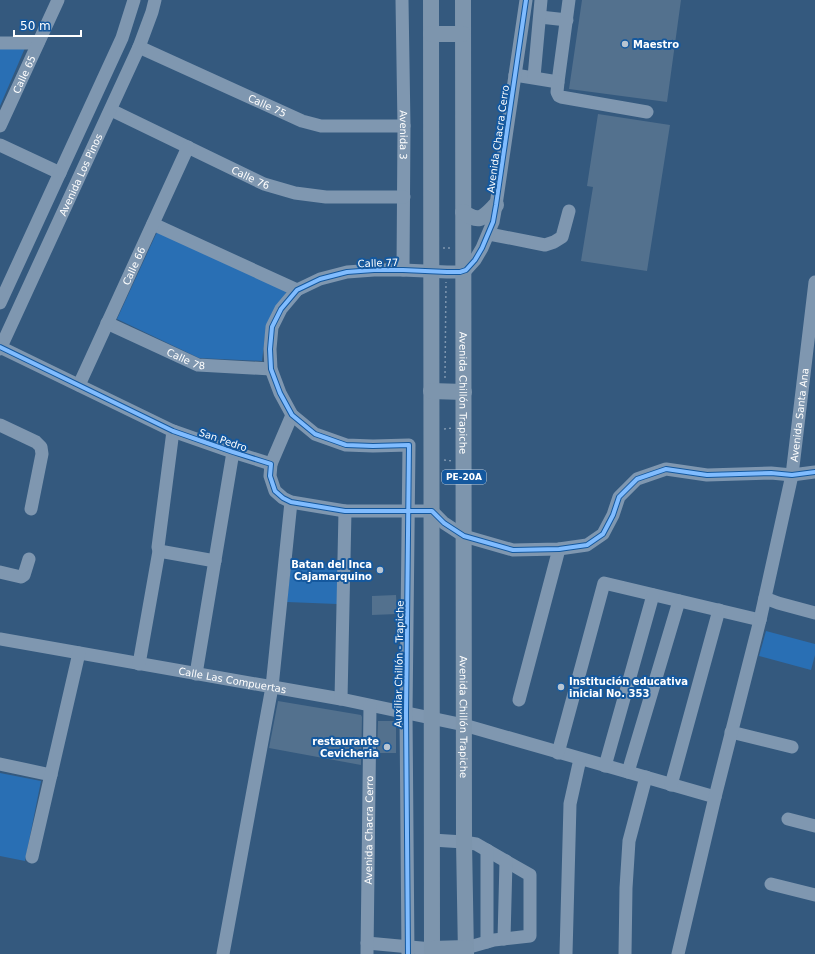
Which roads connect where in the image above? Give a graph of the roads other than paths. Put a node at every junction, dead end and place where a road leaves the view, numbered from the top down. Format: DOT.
graph roads {
  1 [pos="58,0"];
  2 [pos="134,0"];
  3 [pos="155,0"];
  4 [pos="402,0"];
  5 [pos="431,0"];
  6 [pos="463,0"];
  7 [pos="526,0"];
  8 [pos="541,0"];
  9 [pos="569,0"];
  10 [pos="540,17"];
  11 [pos="567,20"];
  12 [pos="431,34"];
  13 [pos="463,34"];
  14 [pos="0,43"];
  15 [pos="38,43"];
  16 [pos="140,47"];
  17 [pos="515,75"];
  18 [pos="534,77"];
  19 [pos="558,82"];
  20 [pos="110,110"];
  21 [pos="647,112"];
  22 [pos="0,126"];
  23 [pos="404,126"];
  24 [pos="0,145"];
  25 [pos="188,147"];
  26 [pos="60,173"];
  27 [pos="404,197"];
  28 [pos="496,205"];
  29 [pos="569,211"];
  30 [pos="463,212"];
  31 [pos="153,224"];
  32 [pos="489,234"];
  33 [pos="403,270"];
  34 [pos="439,272"];
  35 [pos="463,272"];
  36 [pos="815,282"];
  37 [pos="297,290"];
  38 [pos="0,303"];
  39 [pos="107,323"];
  40 [pos="0,348"];
  41 [pos="270,369"];
  42 [pos="78,385"];
  43 [pos="438,391"];
  44 [pos="464,392"];
  45 [pos="292,415"];
  46 [pos="0,425"];
  47 [pos="173,431"];
  48 [pos="410,445"];
  49 [pos="234,452"];
  50 [pos="271,464"];
  51 [pos="815,472"];
  52 [pos="792,475"];
  53 [pos="291,502"];
  54 [pos="31,509"];
  55 [pos="409,510"];
  56 [pos="345,511"];
  57 [pos="432,511"];
  58 [pos="464,536"];
  59 [pos="558,549"];
  60 [pos="159,551"];
  61 [pos="29,559"];
  62 [pos="215,561"];
  63 [pos="0,572"];
  64 [pos="653,595"];
  65 [pos="765,598"];
  66 [pos="679,601"];
  67 [pos="719,610"];
  68 [pos="815,612"];
  69 [pos="760,620"];
  70 [pos="0,640"];
  71 [pos="79,653"];
  72 [pos="139,664"];
  73 [pos="196,674"];
  74 [pos="272,687"];
  75 [pos="341,699"];
  76 [pos="519,700"];
  77 [pos="370,706"];
  78 [pos="406,713"];
  79 [pos="432,719"];
  80 [pos="464,725"];
  81 [pos="731,732"];
  82 [pos="792,747"];
  83 [pos="558,753"];
  84 [pos="580,759"];
  85 [pos="0,764"];
  86 [pos="605,766"];
  87 [pos="628,772"];
  88 [pos="51,775"];
  89 [pos="646,778"];
  90 [pos="671,785"];
  91 [pos="715,797"];
  92 [pos="788,819"];
  93 [pos="815,826"];
  94 [pos="432,840"];
  95 [pos="464,842"];
  96 [pos="487,850"];
  97 [pos="32,857"];
  98 [pos="506,861"];
  99 [pos="771,884"];
  100 [pos="815,895"];
  101 [pos="504,939"];
  102 [pos="487,942"];
  103 [pos="367,948"];
  104 [pos="408,950"];
  105 [pos="466,951"];
  106 [pos="432,952"];
  107 [pos="222,954"];
  108 [pos="566,954"];
  109 [pos="625,954"];
  110 [pos="678,954"];
  1 -- 15 [label="street, Calle 65"];
  2 -- 26 [label="street, Avenida Los Pinos"];
  3 -- 16 [label="street, Avenida Los Pinos"];
  4 -- 23 [label="street, Avenida 3"];
  5 -- 12 [label="main road, PE-20A"];
  6 -- 13 [label="main road, Avenida Chillón Trapiche / PE-20A"];
  7 -- 17 [label="street, Avenida Chacra Cerro"];
  8 -- 10 [label="street"];
  9 -- 11 [label="street"];
  10 -- 11 [label="street"];
  10 -- 18 [label="street"];
  11 -- 19 [label="street"];
  12 -- 13 [label="main road"];
  12 -- 34 [label="main road, PE-20A"];
  13 -- 30 [label="main road, Avenida Chillón Trapiche / PE-20A"];
  14 -- 15 [label="street"];
  15 -- 22 [label="street, Calle 65"];
  16 -- 20 [label="street, Avenida Los Pinos"];
  16 -- 23 [label="street, Calle 75"];
  17 -- 18 [label="street"];
  17 -- 28 [label="street, Avenida Chacra Cerro"];
  18 -- 19 [label="street"];
  19 -- 21 [label="street"];
  20 -- 25 [label="street, Calle 76"];
  20 -- 40 [label="street, Avenida Los Pinos"];
  23 -- 27 [label="street, Avenida 3"];
  24 -- 26 [label="street"];
  25 -- 27 [label="street, Calle 76"];
  25 -- 31 [label="street, Calle 66"];
  26 -- 38 [label="street, Avenida Los Pinos"];
  27 -- 33 [label="street, Avenida 3"];
  28 -- 30 [label="main road"];
  28 -- 32 [label="street, Avenida Chacra Cerro"];
  29 -- 32 [label="street"];
  30 -- 35 [label="main road, Avenida Chillón Trapiche / PE-20A"];
  31 -- 37 [label="street"];
  31 -- 39 [label="street, Calle 66"];
  32 -- 35 [label="street, Avenida Chacra Cerro"];
  33 -- 34 [label="street, Calle 77"];
  33 -- 37 [label="street, Calle 77"];
  34 -- 35 [label="street, Calle 77"];
  34 -- 43 [label="main road, PE-20A"];
  35 -- 44 [label="main road, Avenida Chillón Trapiche / PE-20A"];
  36 -- 52 [label="street, Avenida Santa Ana"];
  37 -- 41 [label="street, Calle 77"];
  39 -- 41 [label="street, Calle 78"];
  39 -- 42 [label="street, Calle 66"];
  40 -- 42 [label="street, San Pedro"];
  41 -- 45 [label="street, Calle 77"];
  42 -- 47 [label="street, San Pedro"];
  43 -- 44 [label="main road"];
  43 -- 57 [label="main road, PE-20A"];
  44 -- 58 [label="main road, Avenida Chillón Trapiche / PE-20A"];
  45 -- 48 [label="street, Calle 77"];
  45 -- 50 [label="street"];
  46 -- 54 [label="street"];
  47 -- 49 [label="street, San Pedro"];
  47 -- 60 [label="street"];
  48 -- 55 [label="street, Auxiliar Chillón - Trapiche"];
  49 -- 50 [label="street, San Pedro"];
  49 -- 62 [label="street"];
  50 -- 53 [label="street"];
  51 -- 52 [label="street"];
  52 -- 59 [label="street"];
  52 -- 65 [label="street, Avenida Santa Ana"];
  53 -- 56 [label="street"];
  53 -- 74 [label="street"];
  55 -- 56 [label="street"];
  55 -- 57 [label="street"];
  55 -- 78 [label="street, Auxiliar Chillón - Trapiche"];
  56 -- 75 [label="street"];
  57 -- 58 [label="street"];
  57 -- 79 [label="main road, PE-20A"];
  58 -- 59 [label="street"];
  58 -- 80 [label="main road, Avenida Chillón Trapiche / PE-20A"];
  59 -- 76 [label="street"];
  60 -- 62 [label="street"];
  60 -- 72 [label="street"];
  61 -- 63 [label="street"];
  62 -- 73 [label="street"];
  64 -- 66 [label="street"];
  64 -- 83 [label="street"];
  64 -- 86 [label="street"];
  65 -- 68 [label="street"];
  65 -- 69 [label="street, Avenida Santa Ana"];
  66 -- 67 [label="street"];
  66 -- 87 [label="street"];
  67 -- 69 [label="street"];
  67 -- 90 [label="street"];
  69 -- 81 [label="street, Avenida Santa Ana"];
  70 -- 71 [label="street, Calle Las Compuertas"];
  71 -- 72 [label="street, Calle Las Compuertas"];
  71 -- 88 [label="street"];
  72 -- 73 [label="street, Calle Las Compuertas"];
  73 -- 74 [label="street, Calle Las Compuertas"];
  74 -- 75 [label="street, Calle Las Compuertas"];
  74 -- 107 [label="street"];
  75 -- 77 [label="street, Calle Las Compuertas"];
  77 -- 78 [label="street, Calle Las Compuertas"];
  77 -- 103 [label="street, Avenida Chacra Cerro"];
  78 -- 79 [label="street, Calle Las Compuertas"];
  78 -- 104 [label="street, Auxiliar Chillón - Trapiche"];
  79 -- 80 [label="street, Calle Las Compuertas"];
  79 -- 94 [label="main road, PE-20A"];
  80 -- 83 [label="street, Calle Las Compuertas"];
  80 -- 95 [label="main road, Avenida Chillón Trapiche / PE-20A"];
  81 -- 82 [label="street"];
  81 -- 91 [label="street, Avenida Santa Ana"];
  83 -- 84 [label="street, Calle Las Compuertas"];
  84 -- 86 [label="street, Calle Las Compuertas"];
  84 -- 108 [label="street"];
  85 -- 88 [label="street"];
  86 -- 87 [label="street, Calle Las Compuertas"];
  87 -- 89 [label="street, Calle Las Compuertas"];
  88 -- 97 [label="street"];
  89 -- 90 [label="street, Calle Las Compuertas"];
  89 -- 109 [label="street"];
  90 -- 91 [label="street, Calle Las Compuertas"];
  91 -- 110 [label="street, Avenida Santa Ana"];
  92 -- 93 [label="street"];
  94 -- 95 [label="street"];
  94 -- 106 [label="main road, PE-20A"];
  95 -- 96 [label="street"];
  95 -- 105 [label="main road, Avenida Chillón Trapiche / PE-20A"];
  96 -- 98 [label="street"];
  96 -- 102 [label="street"];
  98 -- 101 [label="street"];
  98 -- 101 [label="street"];
  99 -- 100 [label="street"];
  101 -- 102 [label="street"];
  102 -- 105 [label="street"];
  103 -- 104 [label="street"];
  104 -- 106 [label="street"];
  105 -- 106 [label="main road"];
}
